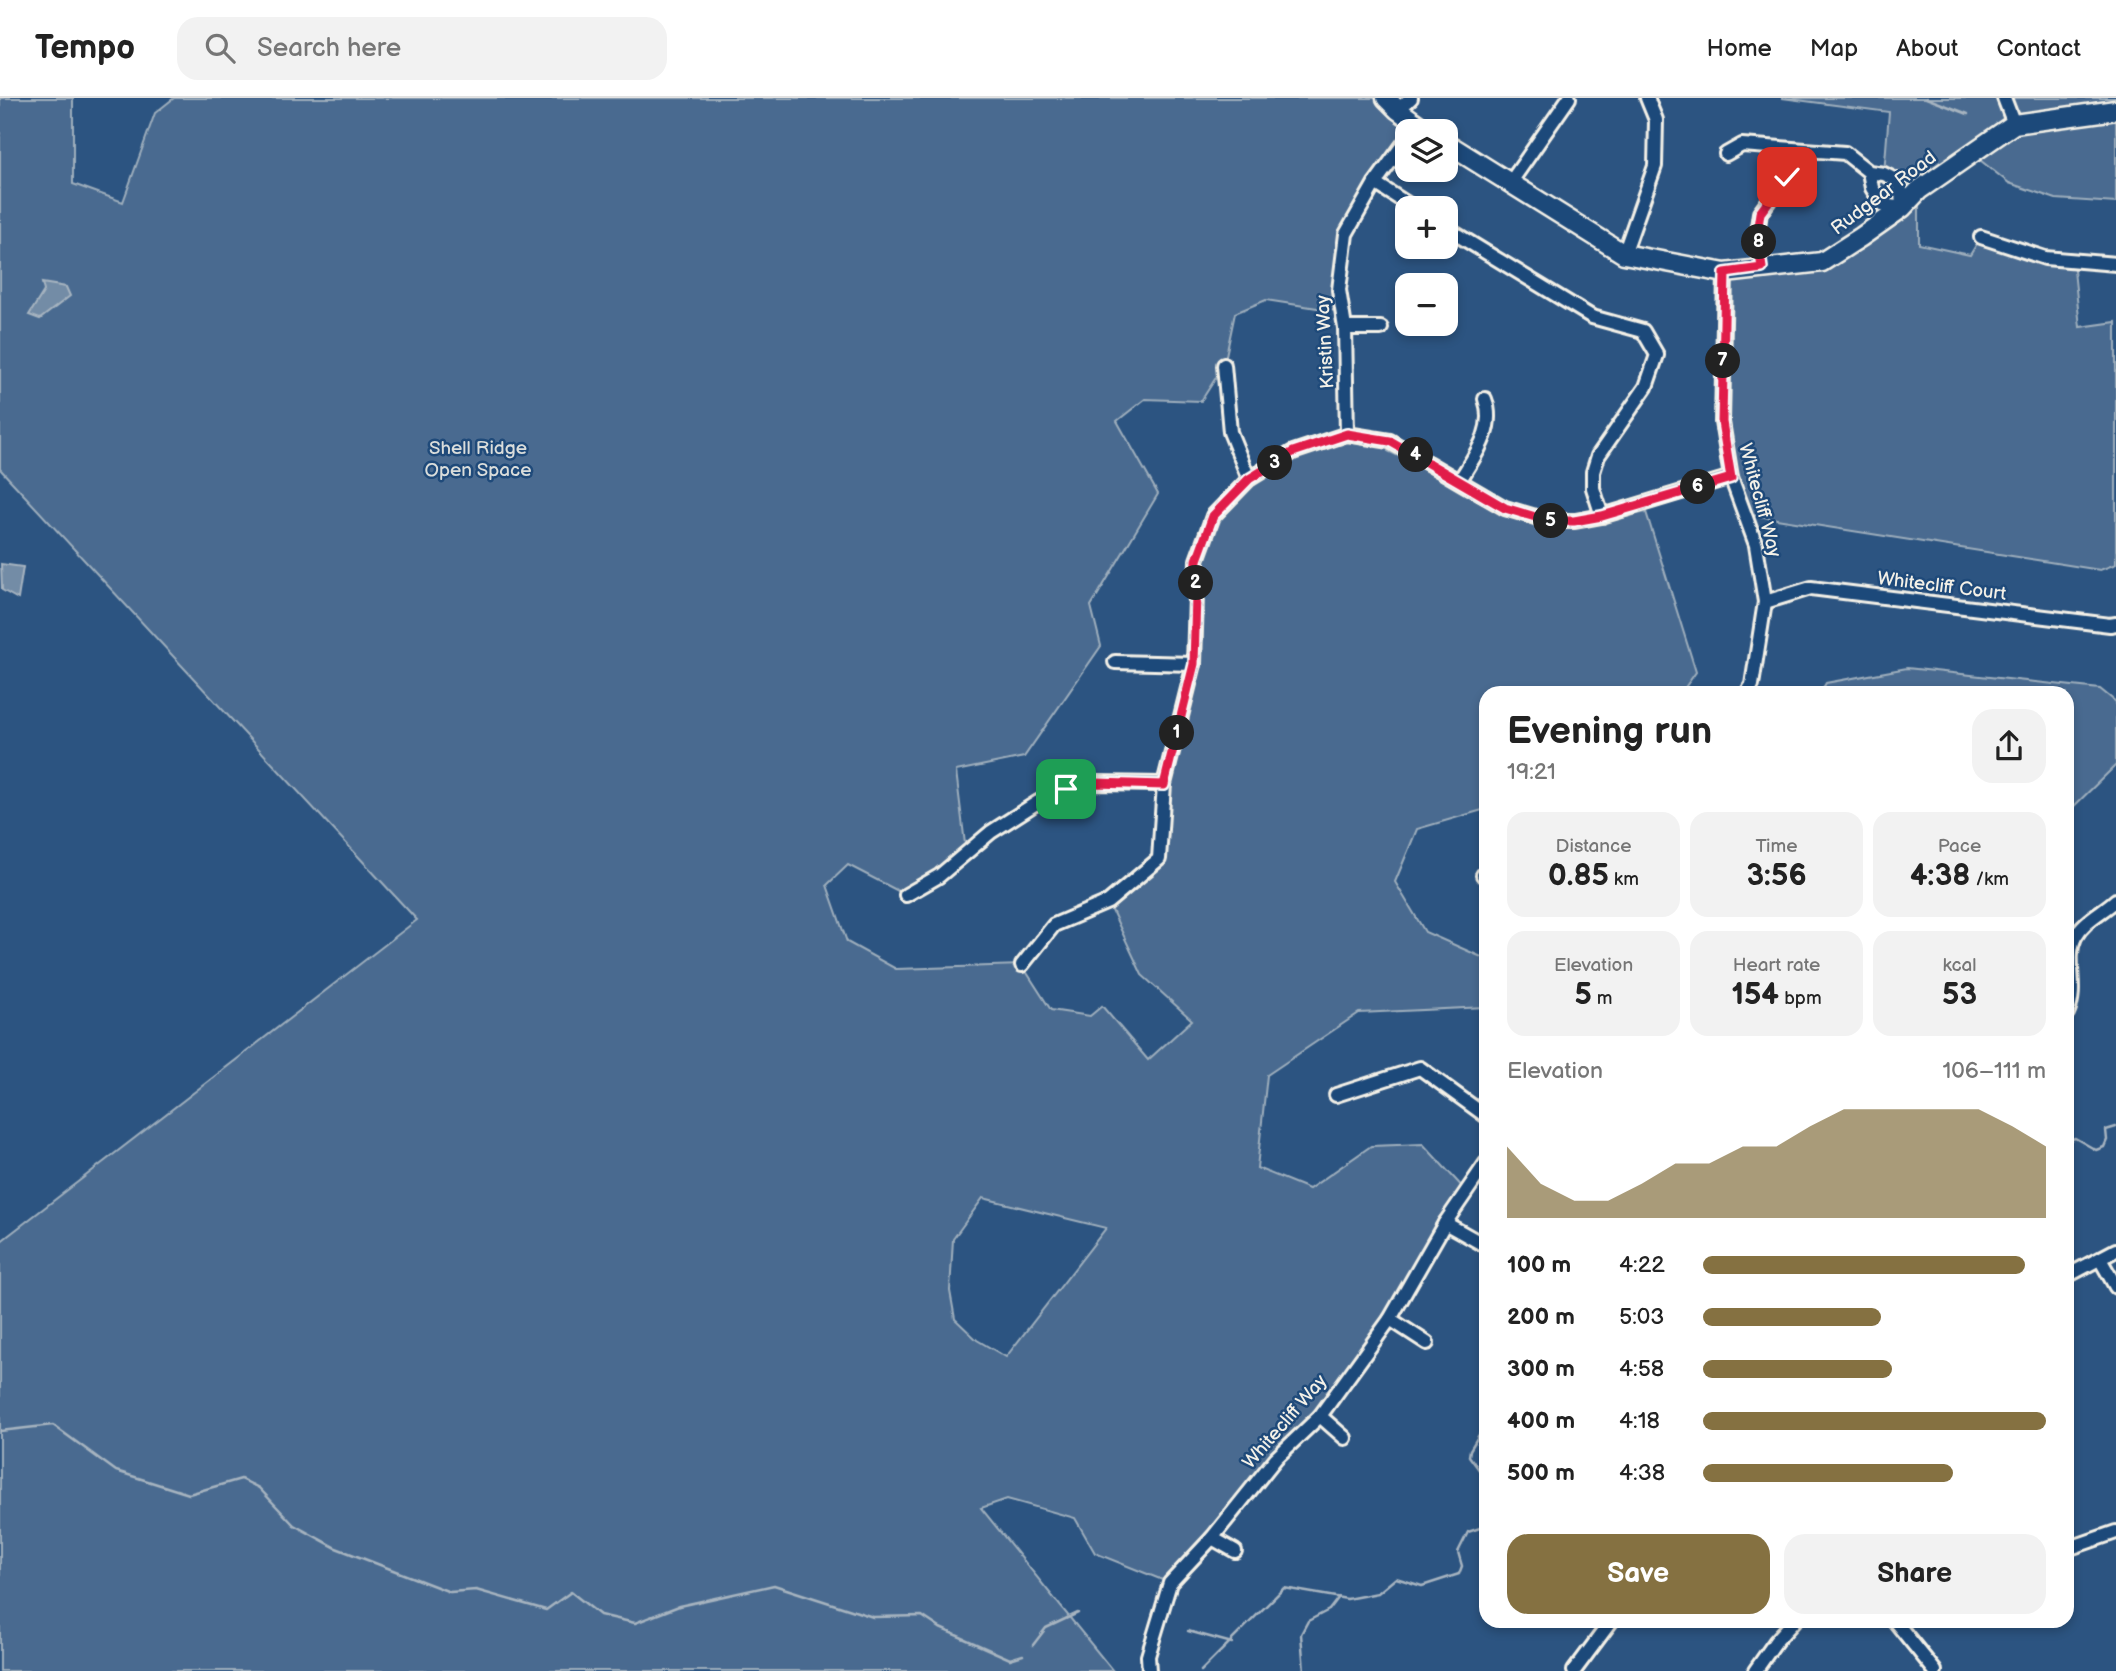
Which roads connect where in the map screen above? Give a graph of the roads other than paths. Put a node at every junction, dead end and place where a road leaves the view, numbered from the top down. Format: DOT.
graph roads {
  1 [pos="1569,98"];
  2 [pos="1647,98"];
  3 [pos="2004,98"];
  4 [pos="1398,102"];
  5 [pos="2116,110"];
  6 [pos="1408,119"];
  7 [pos="2014,124"];
  8 [pos="1791,149"];
  9 [pos="1458,150"];
  10 [pos="1726,154"];
  11 [pos="1395,158"];
  12 [pos="1869,172"];
  13 [pos="1375,183"];
  14 [pos="1510,183"];
  15 [pos="1395,196"];
  16 [pos="1902,208"];
  17 [pos="1458,235"];
  18 [pos="1981,237"];
  19 [pos="1624,254"];
  20 [pos="2116,264"];
  21 [pos="1762,268"];
  22 [pos="1725,273"];
  23 [pos="1345,328"];
  24 [pos="1381,328"];
  25 [pos="1224,365"];
  26 [pos="1485,399"];
  27 [pos="1347,434"];
  28 [pos="1731,478"];
  29 [pos="1249,479"];
  30 [pos="1460,480"];
  31 [pos="1602,516"];
  32 [pos="1765,601"];
  33 [pos="2116,624"];
  34 [pos="1115,662"];
  35 [pos="1194,664"];
  36 [pos="1751,686"];
  37 [pos="1164,785"];
  38 [pos="906,895"];
  39 [pos="2116,900"];
  40 [pos="2074,942"];
  41 [pos="1021,965"];
  42 [pos="1336,1095"];
  43 [pos="1479,1111"];
  44 [pos="1479,1173"];
  45 [pos="1445,1223"];
  46 [pos="1479,1242"];
  47 [pos="2116,1250"];
  48 [pos="2100,1258"];
  49 [pos="2074,1272"];
  50 [pos="2116,1287"];
  51 [pos="1390,1319"];
  52 [pos="1427,1343"];
  53 [pos="1320,1416"];
  54 [pos="1345,1438"];
  55 [pos="2116,1532"];
  56 [pos="1212,1538"];
  57 [pos="2074,1547"];
  58 [pos="1235,1551"];
  59 [pos="1606,1628"];
  60 [pos="1788,1628"];
  61 [pos="1900,1628"];
  62 [pos="1149,1671"];
  63 [pos="1574,1671"];
  64 [pos="1755,1671"];
  65 [pos="1935,1671"];
  1 -- 14 [label="street"];
  2 -- 19 [label="street"];
  3 -- 7 [label="street"];
  4 -- 6 [label="street"];
  5 -- 7 [label="street, Rudgear Road"];
  7 -- 16 [label="street, Rudgear Road"];
  8 -- 10 [label="street"];
  8 -- 12 [label="street"];
  8 -- 21 [label="street"];
  9 -- 14 [label="street, Rudgear Road"];
  11 -- 13 [label="street, Kristin Way"];
  12 -- 16 [label="street"];
  12 -- 16 [label="street"];
  13 -- 15 [label="street"];
  13 -- 23 [label="street, Kristin Way"];
  14 -- 19 [label="street, Rudgear Road"];
  16 -- 21 [label="street, Rudgear Road"];
  17 -- 31 [label="street"];
  18 -- 20 [label="street"];
  19 -- 22 [label="street, Rudgear Road"];
  21 -- 22 [label="street, Rudgear Road"];
  22 -- 28 [label="street, Whitecliff Way"];
  23 -- 24 [label="street"];
  23 -- 27 [label="street, Kristin Way"];
  25 -- 29 [label="street"];
  26 -- 30 [label="street"];
  27 -- 29 [label="street"];
  27 -- 30 [label="street"];
  28 -- 31 [label="street"];
  28 -- 32 [label="street, Whitecliff Way"];
  29 -- 35 [label="street"];
  30 -- 31 [label="street"];
  32 -- 33 [label="street, Whitecliff Court"];
  32 -- 36 [label="street, Whitecliff Way"];
  34 -- 35 [label="street"];
  35 -- 37 [label="street"];
  37 -- 38 [label="street"];
  37 -- 41 [label="street"];
  39 -- 40 [label="street"];
  42 -- 43 [label="street"];
  44 -- 45 [label="street, Whitecliff Way"];
  45 -- 46 [label="street"];
  45 -- 51 [label="street, Whitecliff Way"];
  47 -- 48 [label="street"];
  48 -- 49 [label="street"];
  48 -- 50 [label="street"];
  51 -- 52 [label="street"];
  51 -- 53 [label="street, Whitecliff Way"];
  53 -- 54 [label="street"];
  53 -- 56 [label="street, Whitecliff Way"];
  55 -- 57 [label="street"];
  56 -- 58 [label="street"];
  56 -- 62 [label="street, Whitecliff Way"];
  59 -- 63 [label="street"];
  60 -- 64 [label="street"];
  61 -- 65 [label="street"];
}
